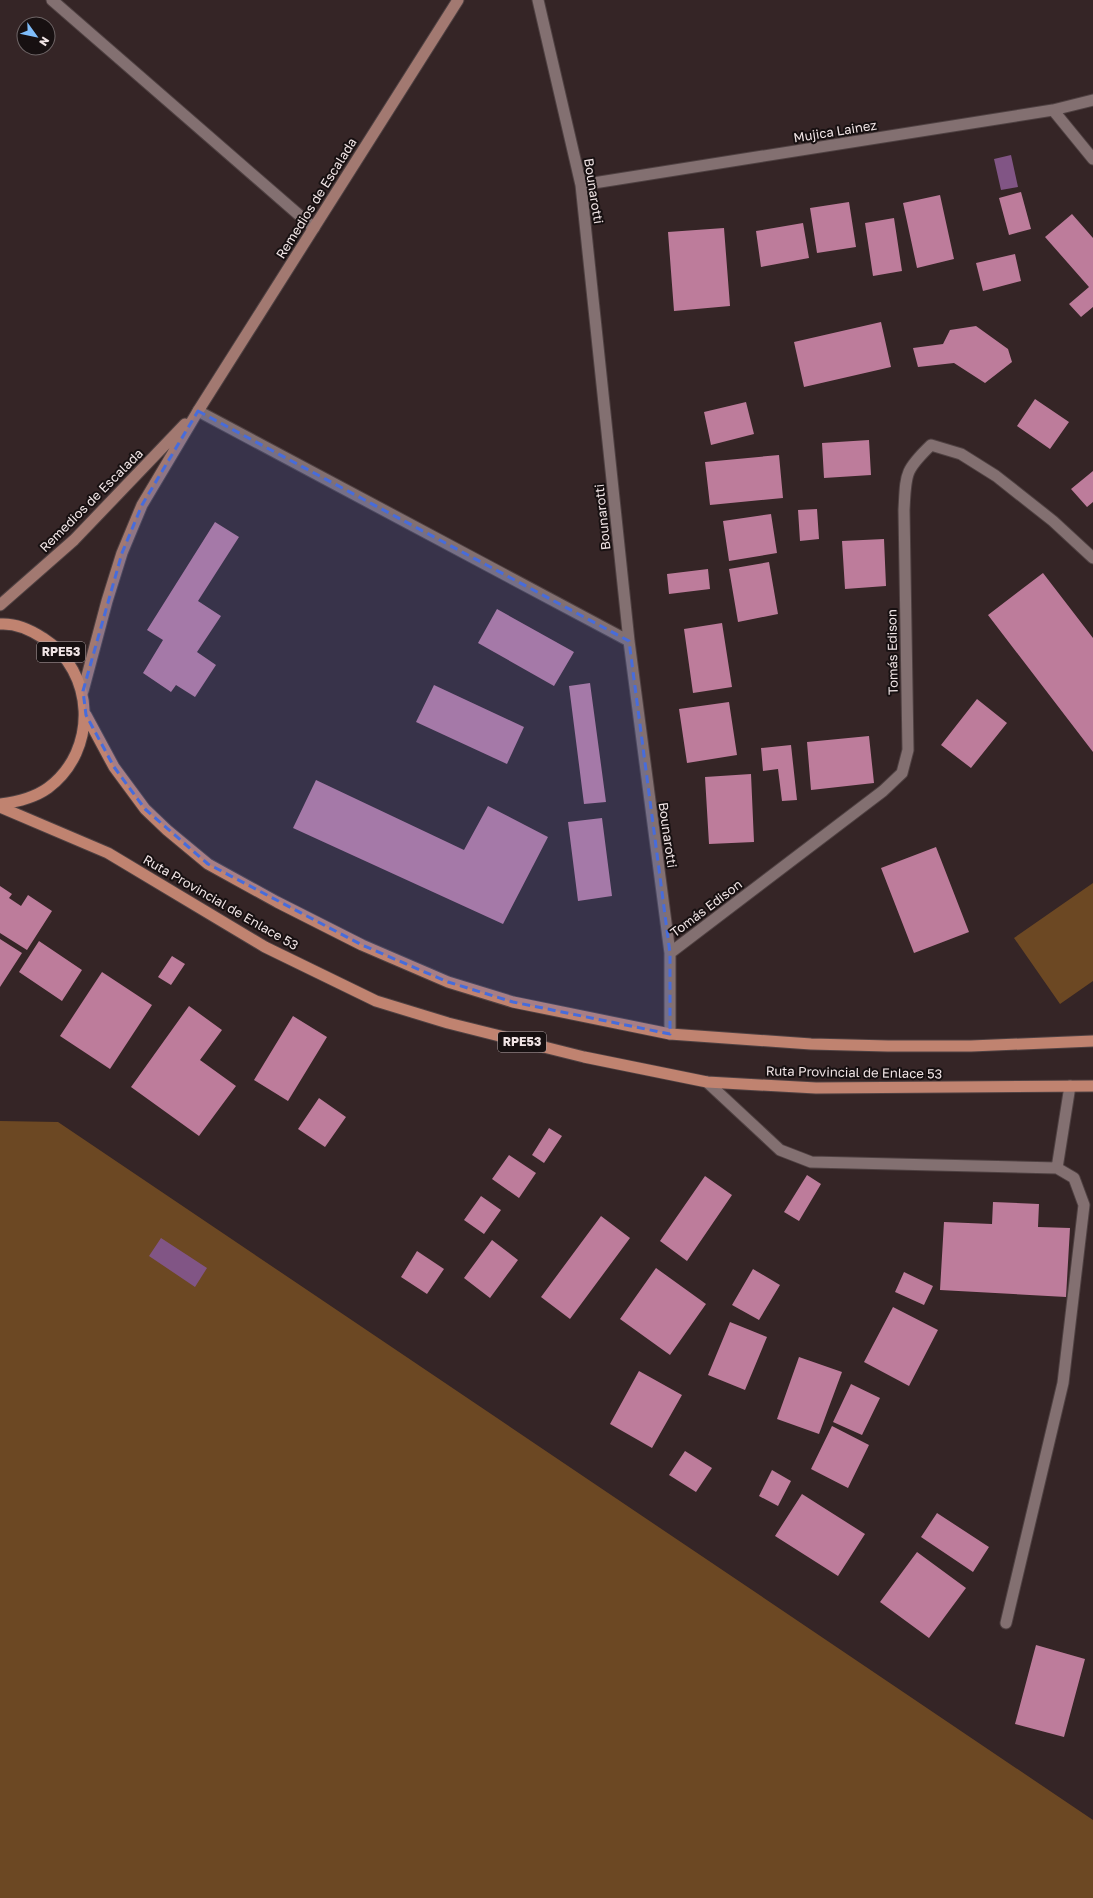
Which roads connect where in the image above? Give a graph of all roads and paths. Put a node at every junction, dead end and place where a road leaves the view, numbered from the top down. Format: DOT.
graph roads {
  1 [pos="52,0"];
  2 [pos="458,0"];
  3 [pos="538,0"];
  4 [pos="1093,100"];
  5 [pos="1053,110"];
  6 [pos="1093,159"];
  7 [pos="581,185"];
  8 [pos="314,228"];
  9 [pos="198,411"];
  10 [pos="1093,558"];
  11 [pos="0,605"];
  12 [pos="0,624"];
  13 [pos="629,641"];
  14 [pos="83,691"];
  15 [pos="86,715"];
  16 [pos="0,806"];
  17 [pos="670,953"];
  18 [pos="670,1034"];
  19 [pos="1093,1041"];
  20 [pos="707,1082"];
  21 [pos="1070,1086"];
  22 [pos="1093,1086"];
  23 [pos="1057,1168"];
  24 [pos="1006,1623"];
  1 -- 8 [label="street"];
  2 -- 8 [label="main road, Remedios de Escalada"];
  3 -- 7 [label="street, Bounarotti"];
  4 -- 5 [label="street, Mujica Lainez"];
  5 -- 6 [label="street"];
  5 -- 7 [label="street, Mujica Lainez"];
  7 -- 13 [label="street, Bounarotti"];
  8 -- 9 [label="main road, Remedios de Escalada"];
  9 -- 11 [label="main road, Remedios de Escalada"];
  9 -- 13 [label="street"];
  9 -- 14 [label="main road, Remedios de Escalada"];
  10 -- 17 [label="street, Tomás Edison"];
  12 -- 14 [label="main road, RPE53"];
  13 -- 17 [label="street, Bounarotti"];
  14 -- 15 [label="main road, RPE53"];
  15 -- 16 [label="main road, RPE53"];
  15 -- 18 [label="main road, Ruta Provincial de Enlace 53 / RPE53"];
  16 -- 20 [label="main road, Ruta Provincial de Enlace 53 / RPE53"];
  17 -- 18 [label="street, Bounarotti"];
  18 -- 19 [label="main road, Ruta Provincial de Enlace 53 / RPE53"];
  20 -- 21 [label="main road, Ruta Provincial de Enlace 53 / RPE53"];
  20 -- 23 [label="street"];
  21 -- 22 [label="main road, Ruta Provincial de Enlace 53 / RPE53"];
  21 -- 23 [label="street"];
  23 -- 24 [label="street"];
}
